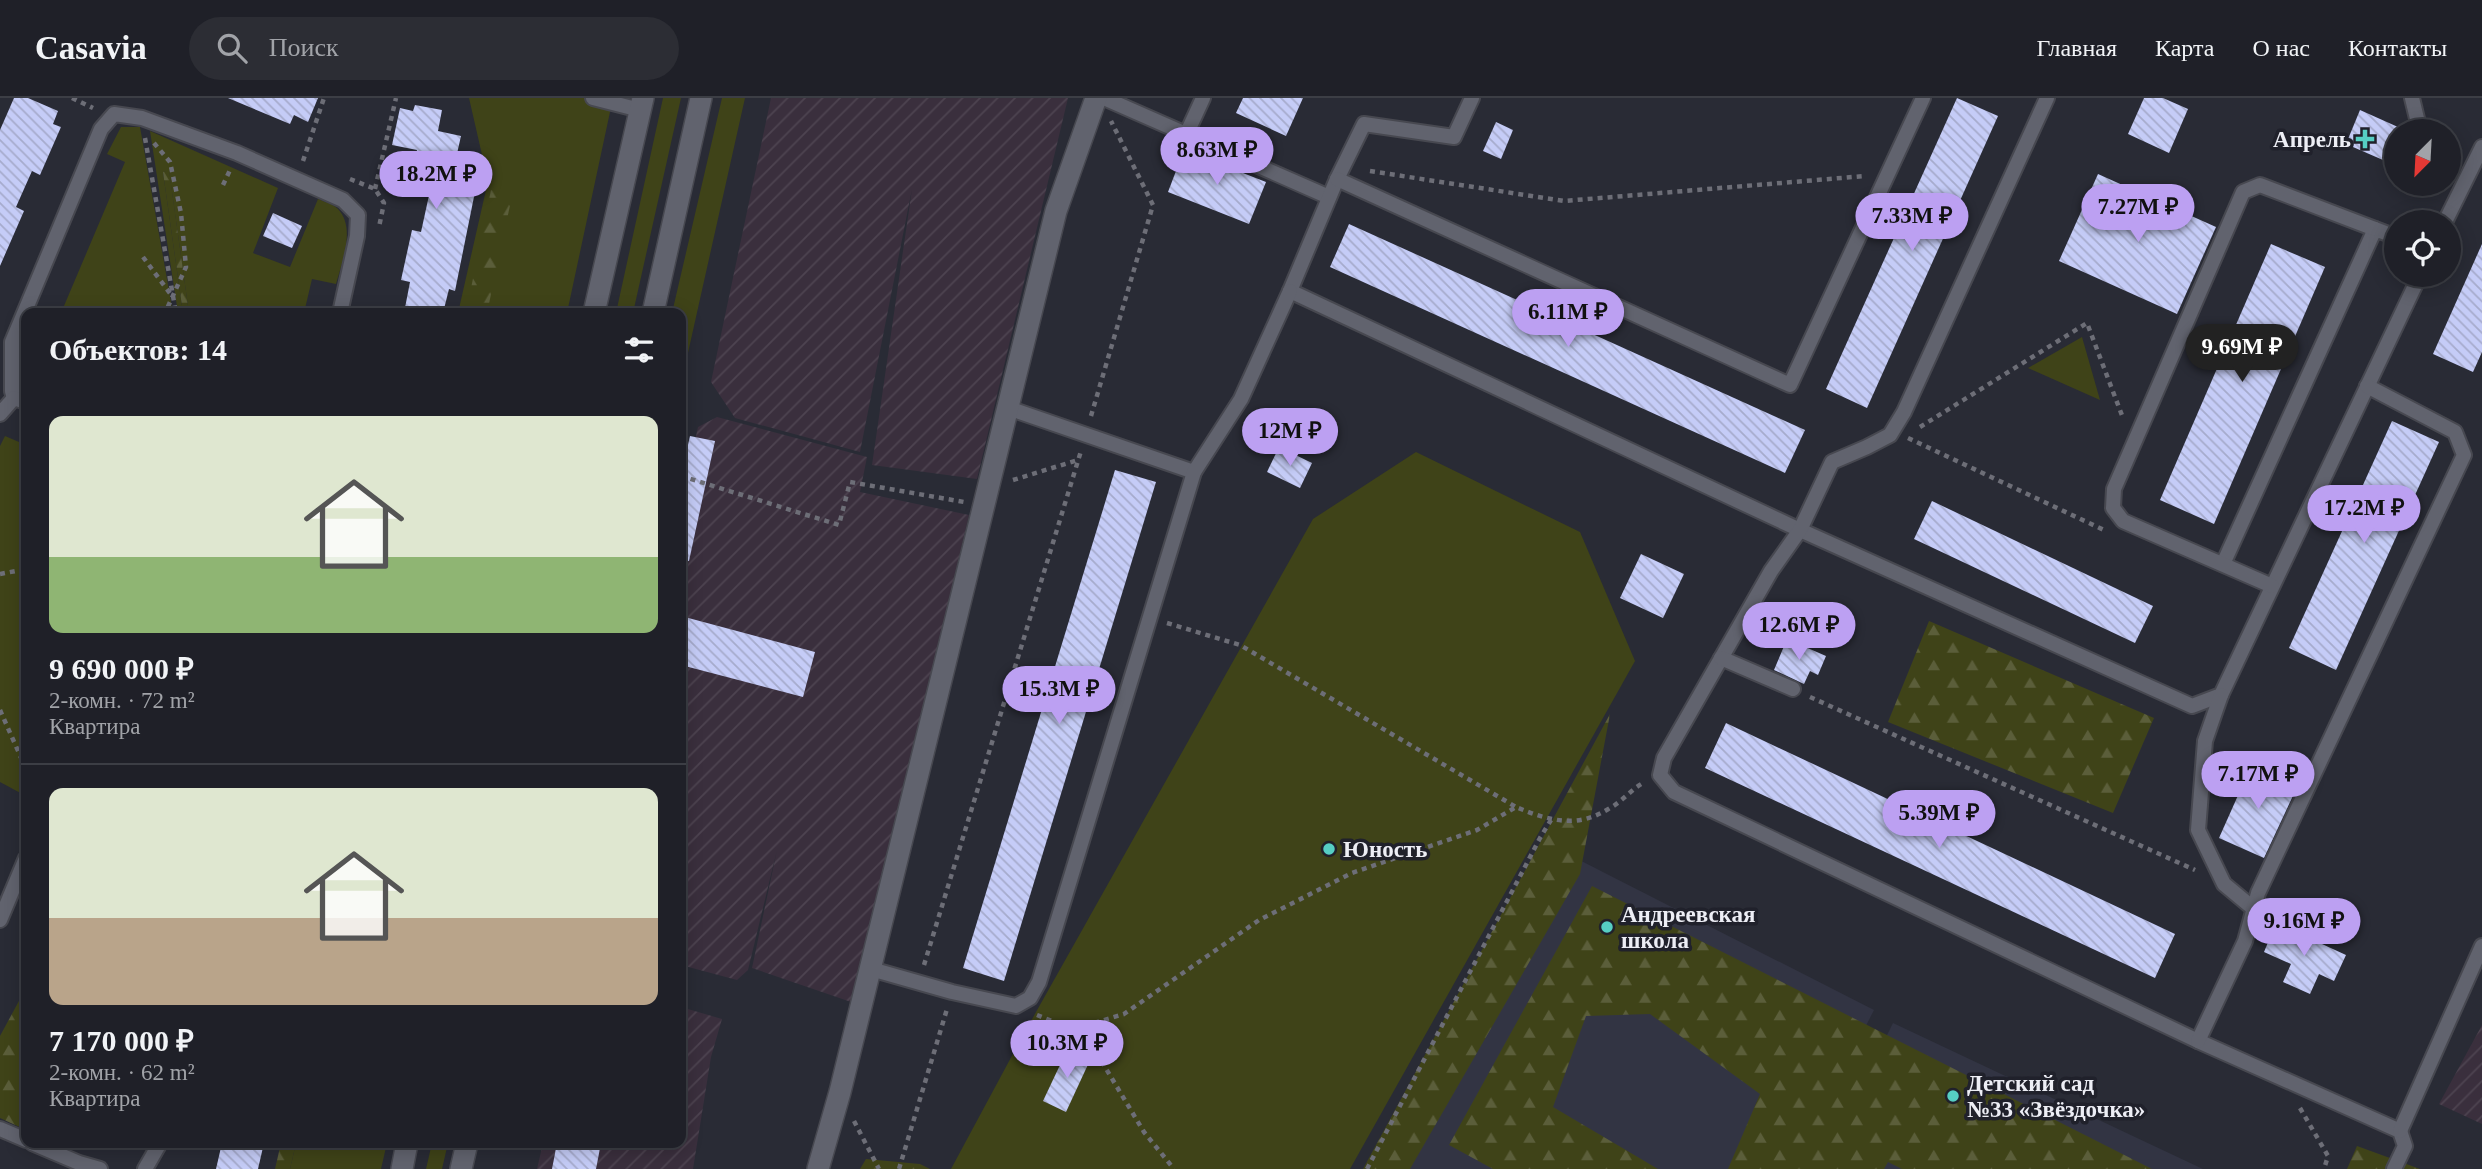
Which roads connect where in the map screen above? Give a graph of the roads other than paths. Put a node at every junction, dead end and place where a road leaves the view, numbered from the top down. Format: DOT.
graph roads {
  1 [pos="593,98"];
  2 [pos="701,98"];
  3 [pos="1203,98"];
  4 [pos="1472,98"];
  5 [pos="1923,98"];
  6 [pos="2047,98"];
  7 [pos="2412,98"];
  8 [pos="1102,102"];
  9 [pos="642,104"];
  10 [pos="2417,119"];
  11 [pos="1186,135"];
  12 [pos="2482,147"];
  13 [pos="1337,179"];
  14 [pos="1329,197"];
  15 [pos="2451,210"];
  16 [pos="2375,229"];
  17 [pos="2384,232"];
  18 [pos="2414,287"];
  19 [pos="1290,290"];
  20 [pos="26,308"];
  21 [pos="341,308"];
  22 [pos="595,308"];
  23 [pos="654,308"];
  24 [pos="21,320"];
  25 [pos="2367,386"];
  26 [pos="20,400"];
  27 [pos="1008,408"];
  28 [pos="0,414"];
  29 [pos="1194,472"];
  30 [pos="1801,530"];
  31 [pos="2223,565"];
  32 [pos="2272,586"];
  33 [pos="1721,658"];
  34 [pos="1793,689"];
  35 [pos="2221,695"];
  36 [pos="21,870"];
  37 [pos="2254,909"];
  38 [pos="0,920"];
  39 [pos="2482,946"];
  40 [pos="871,969"];
  41 [pos="2198,1041"];
  42 [pos="0,1129"];
  43 [pos="2400,1131"];
  44 [pos="21,1138"];
  45 [pos="44,1148"];
  46 [pos="157,1148"];
  47 [pos="406,1148"];
  48 [pos="466,1148"];
  49 [pos="100,1169"];
  50 [pos="145,1169"];
  51 [pos="402,1169"];
  52 [pos="461,1169"];
  53 [pos="818,1169"];
  54 [pos="2394,1169"];
  1 -- 9 [label="lane"];
  2 -- 23 [label="street"];
  3 -- 11 [label="lane"];
  4 -- 13 [label="lane"];
  5 -- 13 [label="lane"];
  6 -- 30 [label="lane"];
  7 -- 10 [label="lane"];
  8 -- 11 [label="lane"];
  8 -- 27 [label="street"];
  9 -- 22 [label="street"];
  11 -- 14 [label="lane"];
  12 -- 15 [label="lane"];
  13 -- 14 [label="lane"];
  14 -- 19 [label="lane"];
  16 -- 17 [label="lane"];
  16 -- 31 [label="lane"];
  16 -- 31 [label="lane"];
  18 -- 25 [label="lane"];
  19 -- 29 [label="lane"];
  19 -- 30 [label="lane"];
  20 -- 21 [label="lane"];
  24 -- 26 [label="lane"];
  25 -- 32 [label="lane"];
  25 -- 37 [label="lane"];
  26 -- 28 [label="lane"];
  27 -- 29 [label="lane"];
  27 -- 40 [label="street"];
  29 -- 40 [label="lane"];
  30 -- 33 [label="lane"];
  30 -- 35 [label="lane"];
  31 -- 32 [label="lane"];
  32 -- 35 [label="lane"];
  33 -- 34 [label="lane"];
  33 -- 41 [label="lane"];
  35 -- 37 [label="lane"];
  36 -- 38 [label="lane"];
  37 -- 41 [label="lane"];
  39 -- 43 [label="lane"];
  40 -- 53 [label="street"];
  41 -- 43 [label="lane"];
  42 -- 44 [label="lane"];
  43 -- 54 [label="lane"];
  45 -- 49 [label="lane"];
  46 -- 50 [label="lane"];
  47 -- 51 [label="street"];
  48 -- 52 [label="street"];
}
